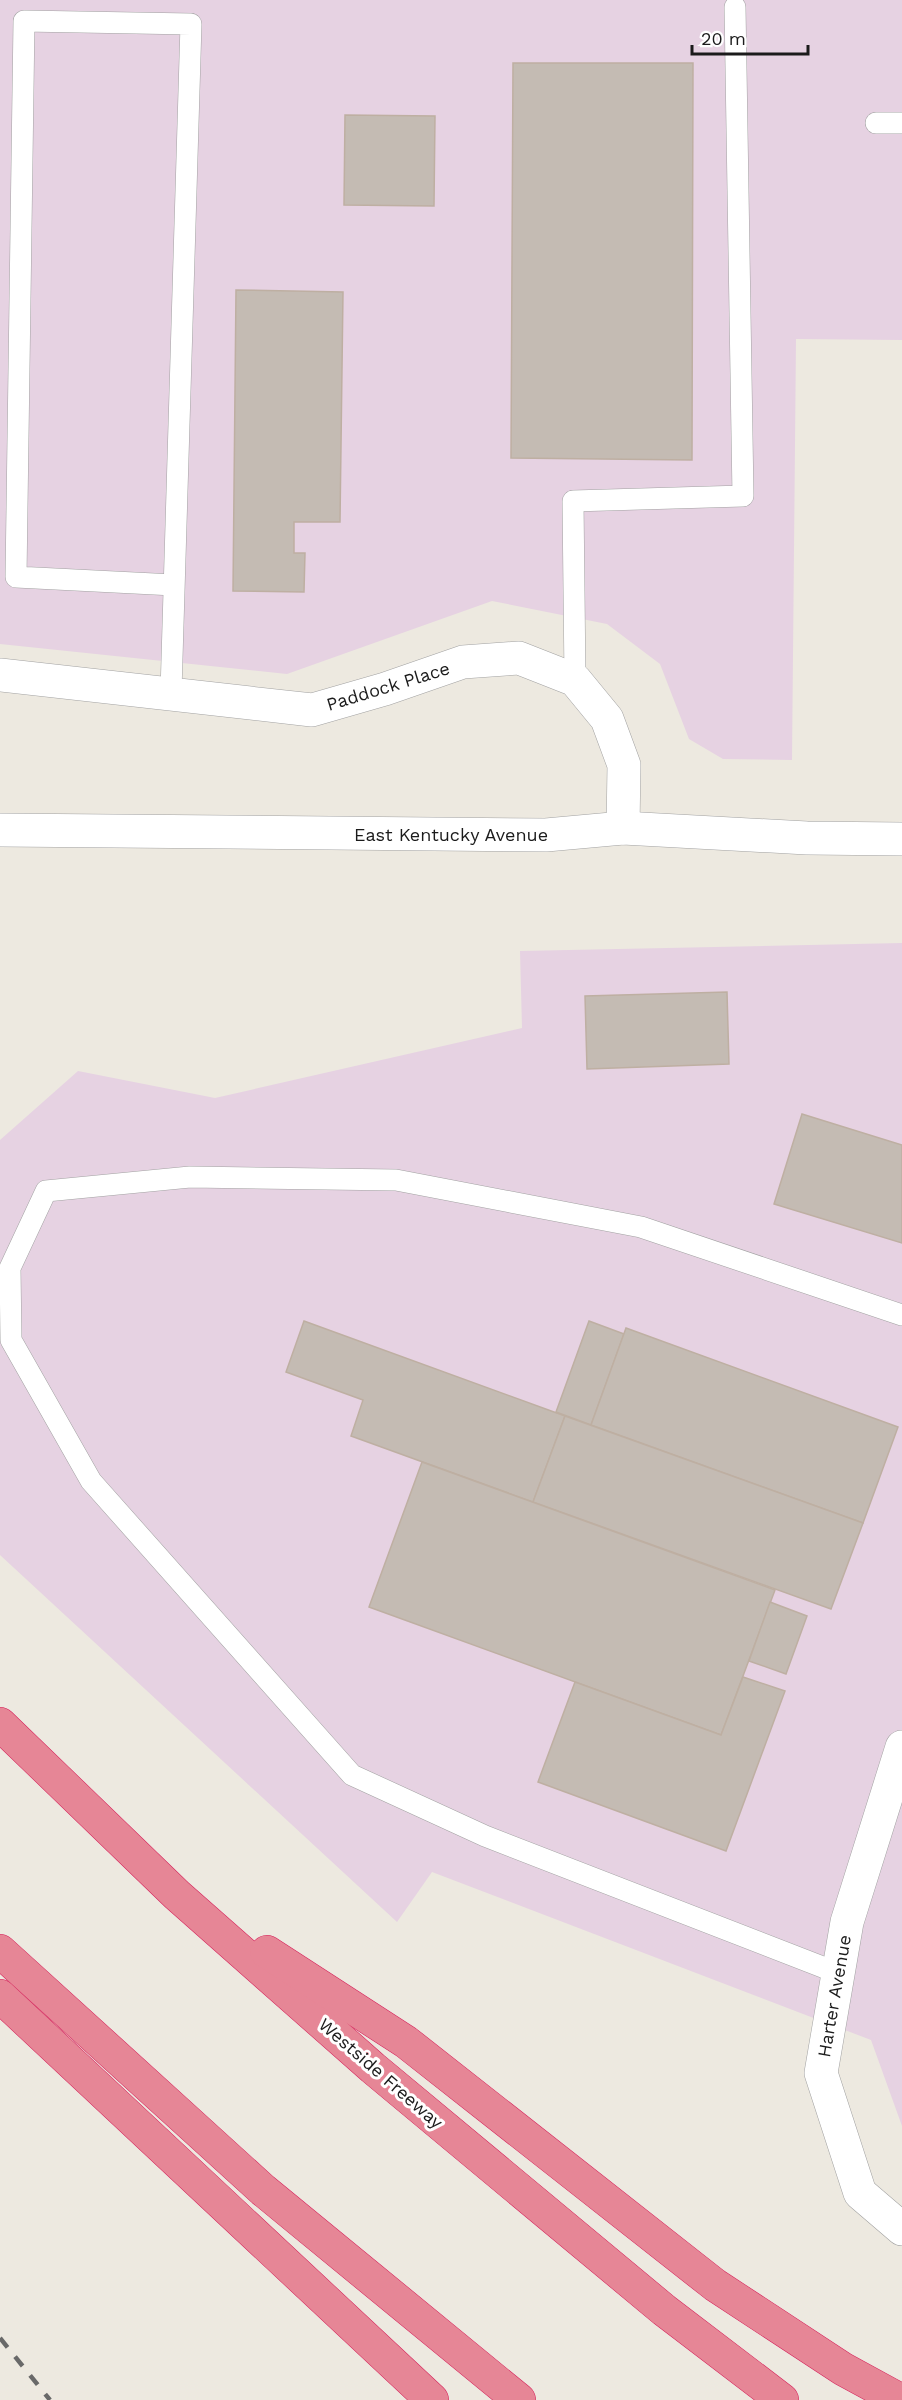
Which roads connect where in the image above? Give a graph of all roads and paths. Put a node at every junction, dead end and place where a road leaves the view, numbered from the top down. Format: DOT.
graph roads {
  1 [pos="735,8"];
  2 [pos="876,123"];
  3 [pos="902,123"];
  4 [pos="174,585"];
  5 [pos="0,675"];
  6 [pos="575,680"];
  7 [pos="171,692"];
  8 [pos="623,828"];
  9 [pos="0,830"];
  10 [pos="902,840"];
  11 [pos="902,1316"];
  12 [pos="0,1724"];
  13 [pos="902,1747"];
  14 [pos="177,1895"];
  15 [pos="0,1952"];
  16 [pos="838,1973"];
  17 [pos="0,1996"];
  18 [pos="902,2229"];
  19 [pos="432,2400"];
  20 [pos="519,2400"];
  21 [pos="782,2400"];
  22 [pos="900,2400"];
  1 -- 6 [label="lane"];
  2 -- 3 [label="lane"];
  4 -- 4 [label="lane"];
  4 -- 7 [label="lane"];
  5 -- 7 [label="street, Paddock Place"];
  6 -- 7 [label="street, Paddock Place"];
  6 -- 8 [label="street, Paddock Place"];
  8 -- 9 [label="street, East Kentucky Avenue"];
  8 -- 10 [label="street, East Kentucky Avenue"];
  11 -- 16 [label="lane"];
  12 -- 14 [label="highway, Westside Freeway"];
  13 -- 16 [label="street, Harter Avenue"];
  14 -- 21 [label="highway, Westside Freeway"];
  14 -- 22 [label="highway"];
  15 -- 20 [label="highway"];
  16 -- 18 [label="street, Harter Avenue"];
  17 -- 19 [label="highway"];
}
